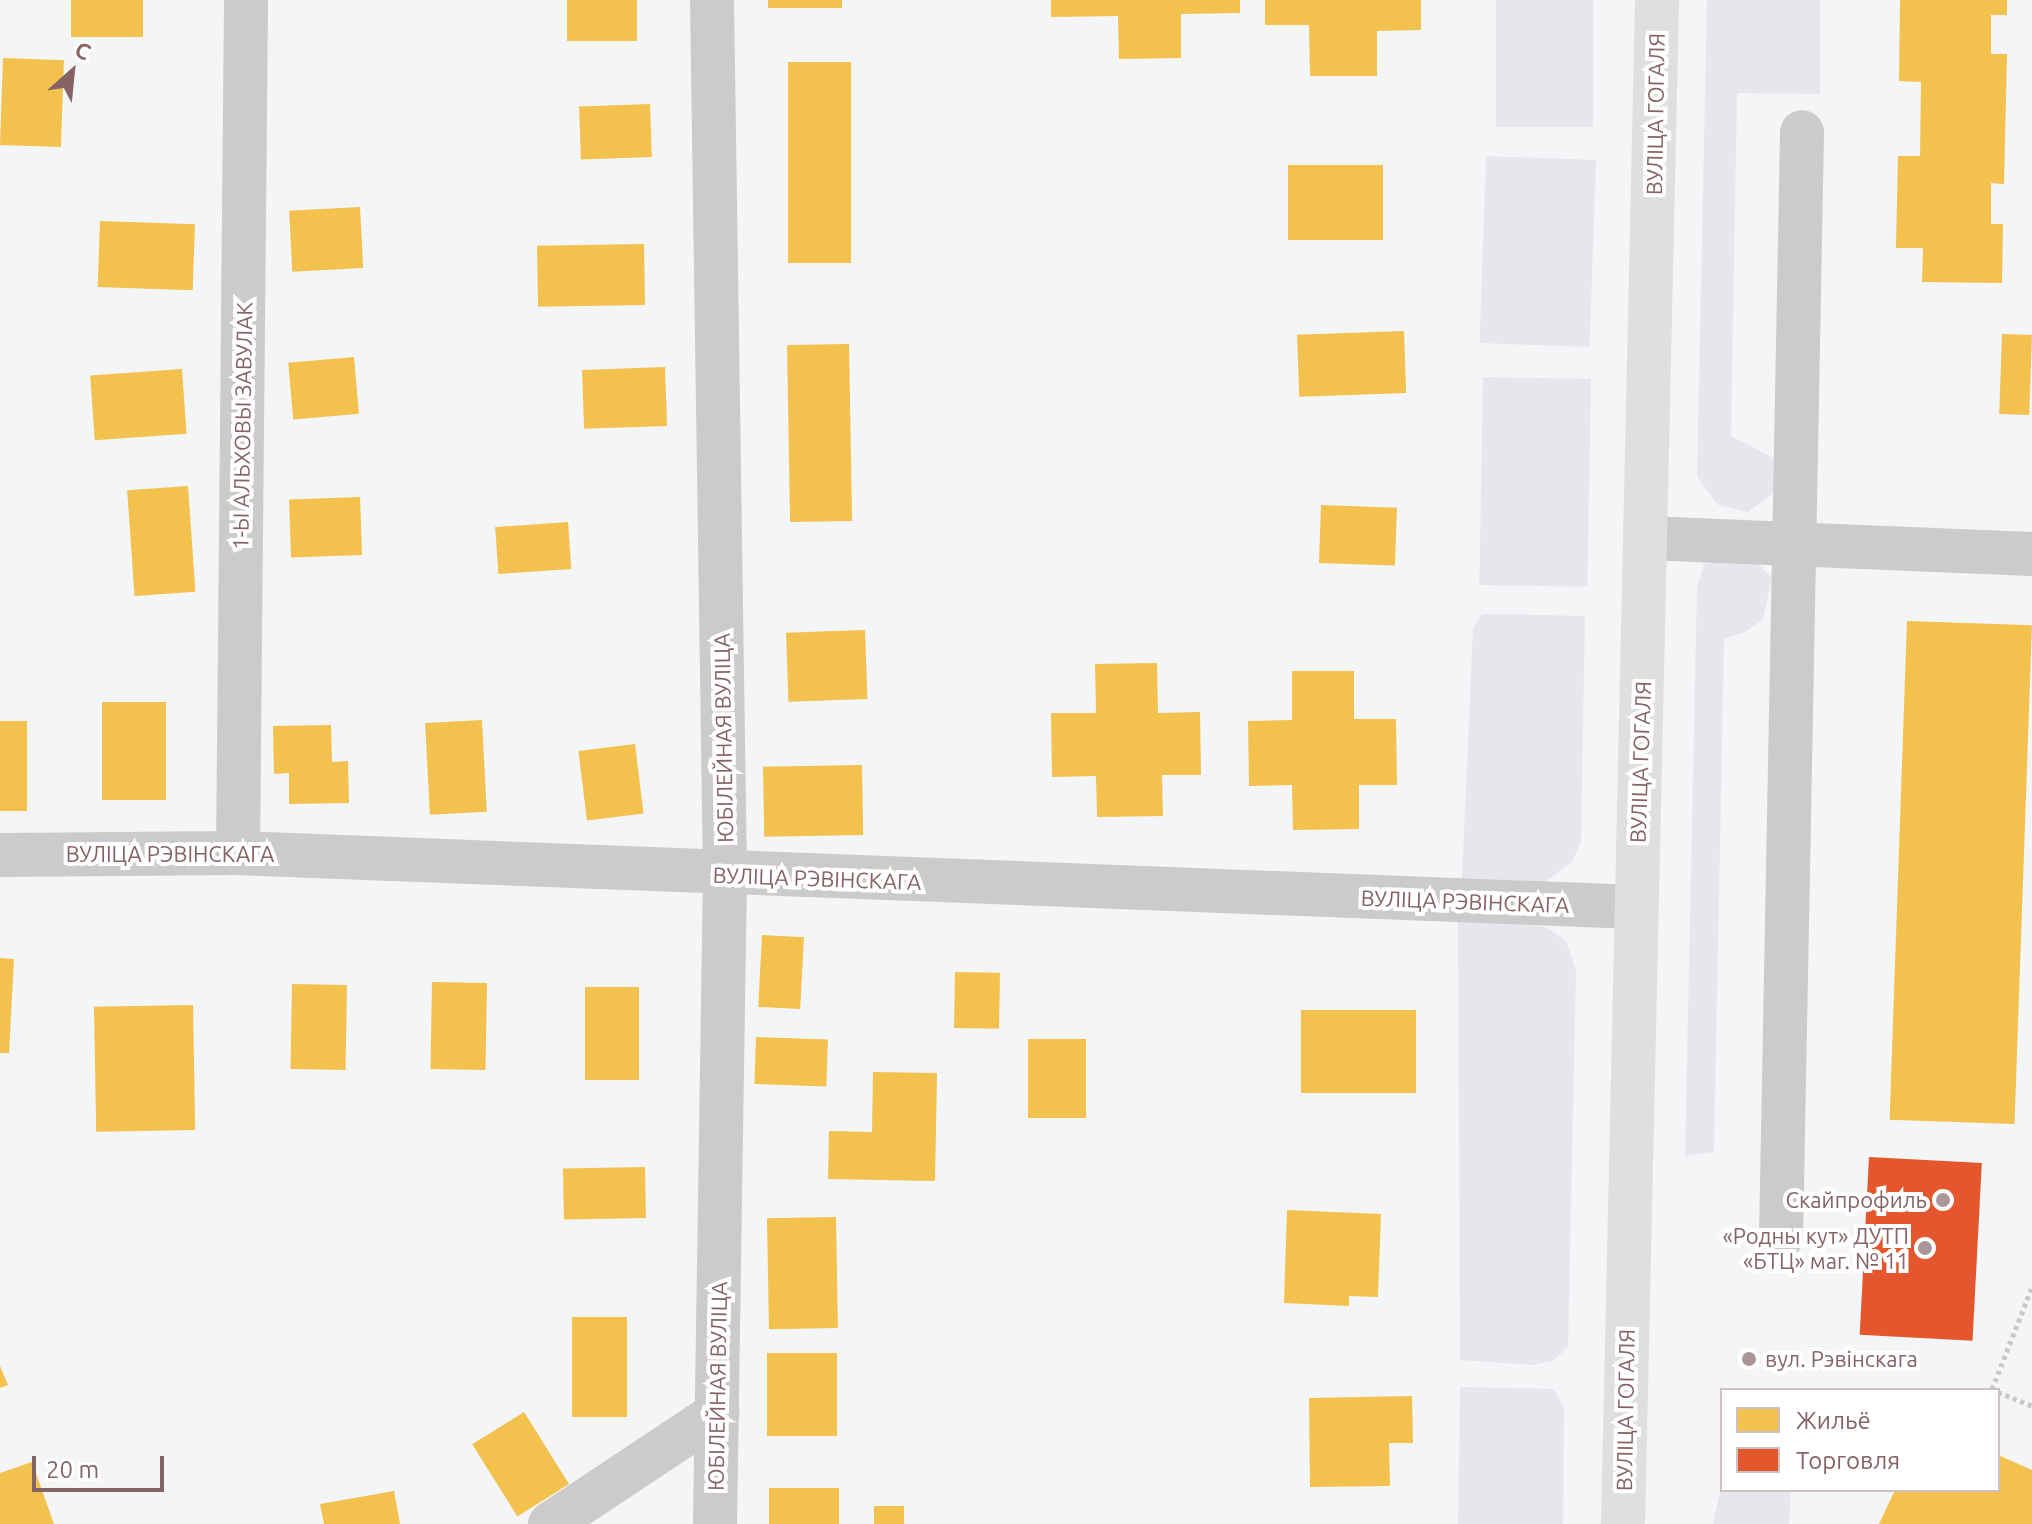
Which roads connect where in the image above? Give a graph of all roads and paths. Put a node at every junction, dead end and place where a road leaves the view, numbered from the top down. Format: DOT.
graph roads {
  1 [pos="246,0"];
  2 [pos="712,0"];
  3 [pos="1657,0"];
  4 [pos="1802,132"];
  5 [pos="1647,538"];
  6 [pos="1796,542"];
  7 [pos="2032,554"];
  8 [pos="238,853"];
  9 [pos="0,855"];
  10 [pos="725,874"];
  11 [pos="1635,907"];
  12 [pos="1781,1238"];
  13 [pos="2032,1287"];
  14 [pos="1994,1388"];
  15 [pos="2000,1393"];
  16 [pos="2032,1406"];
  17 [pos="717,1413"];
  18 [pos="550,1524"];
  19 [pos="715,1524"];
  20 [pos="1623,1524"];
  1 -- 8 [label="street, 1-Ы АЛЬХОВЫ ЗАВУЛАК"];
  2 -- 10 [label="street, ЮБІЛЕЙНАЯ ВУЛІЦА"];
  3 -- 5 [label="main road, ВУЛІЦА ГОГАЛЯ"];
  4 -- 6 [label="street"];
  5 -- 6 [label="street"];
  5 -- 11 [label="main road, ВУЛІЦА ГОГАЛЯ"];
  6 -- 7 [label="street"];
  6 -- 12 [label="street"];
  8 -- 9 [label="street, ВУЛІЦА РЭВІНСКАГА"];
  8 -- 10 [label="street, ВУЛІЦА РЭВІНСКАГА"];
  10 -- 11 [label="street, ВУЛІЦА РЭВІНСКАГА"];
  10 -- 17 [label="street, ЮБІЛЕЙНАЯ ВУЛІЦА"];
  11 -- 20 [label="main road, ВУЛІЦА ГОГАЛЯ"];
  13 -- 14 [label="path"];
  15 -- 16 [label="path"];
  17 -- 18 [label="street"];
  17 -- 19 [label="street, ЮБІЛЕЙНАЯ ВУЛІЦА"];
}
